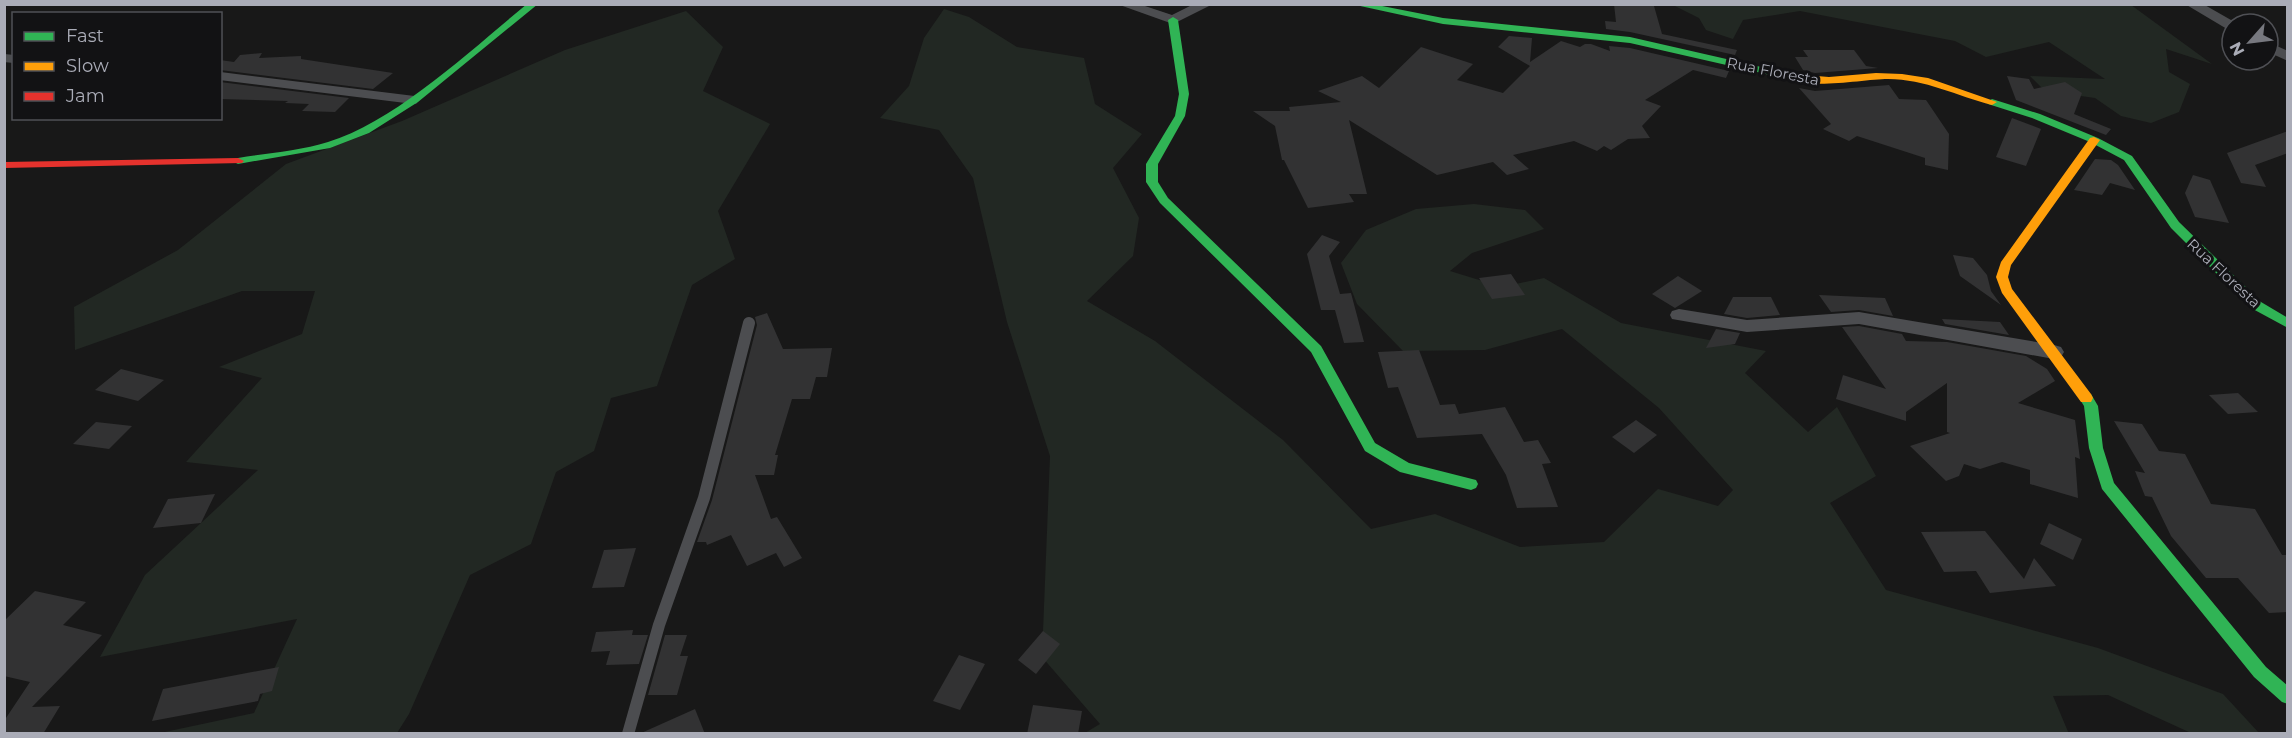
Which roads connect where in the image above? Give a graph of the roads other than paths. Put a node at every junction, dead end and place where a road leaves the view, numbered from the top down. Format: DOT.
graph roads {
  1 [pos="534,4"];
  2 [pos="1124,4"];
  3 [pos="1206,4"];
  4 [pos="1355,4"];
  5 [pos="2192,4"];
  6 [pos="2220,19"];
  7 [pos="1173,20"];
  8 [pos="222,76"];
  9 [pos="414,100"];
  10 [pos="2094,140"];
  11 [pos="4,165"];
  12 [pos="1679,315"];
  13 [pos="749,323"];
  14 [pos="2288,324"];
  15 [pos="2054,352"];
  16 [pos="1471,484"];
  17 [pos="2288,697"];
  18 [pos="628,734"];
  1 -- 9 [label="street"];
  2 -- 7 [label="street"];
  3 -- 7 [label="street"];
  4 -- 10 [label="street, Rua Floresta"];
  5 -- 6 [label="street"];
  7 -- 16 [label="street"];
  8 -- 9 [label="lane"];
  9 -- 11 [label="street"];
  10 -- 14 [label="street, Rua Floresta"];
  10 -- 15 [label="street"];
  12 -- 15 [label="street"];
  13 -- 18 [label="lane"];
  15 -- 17 [label="street"];
}
